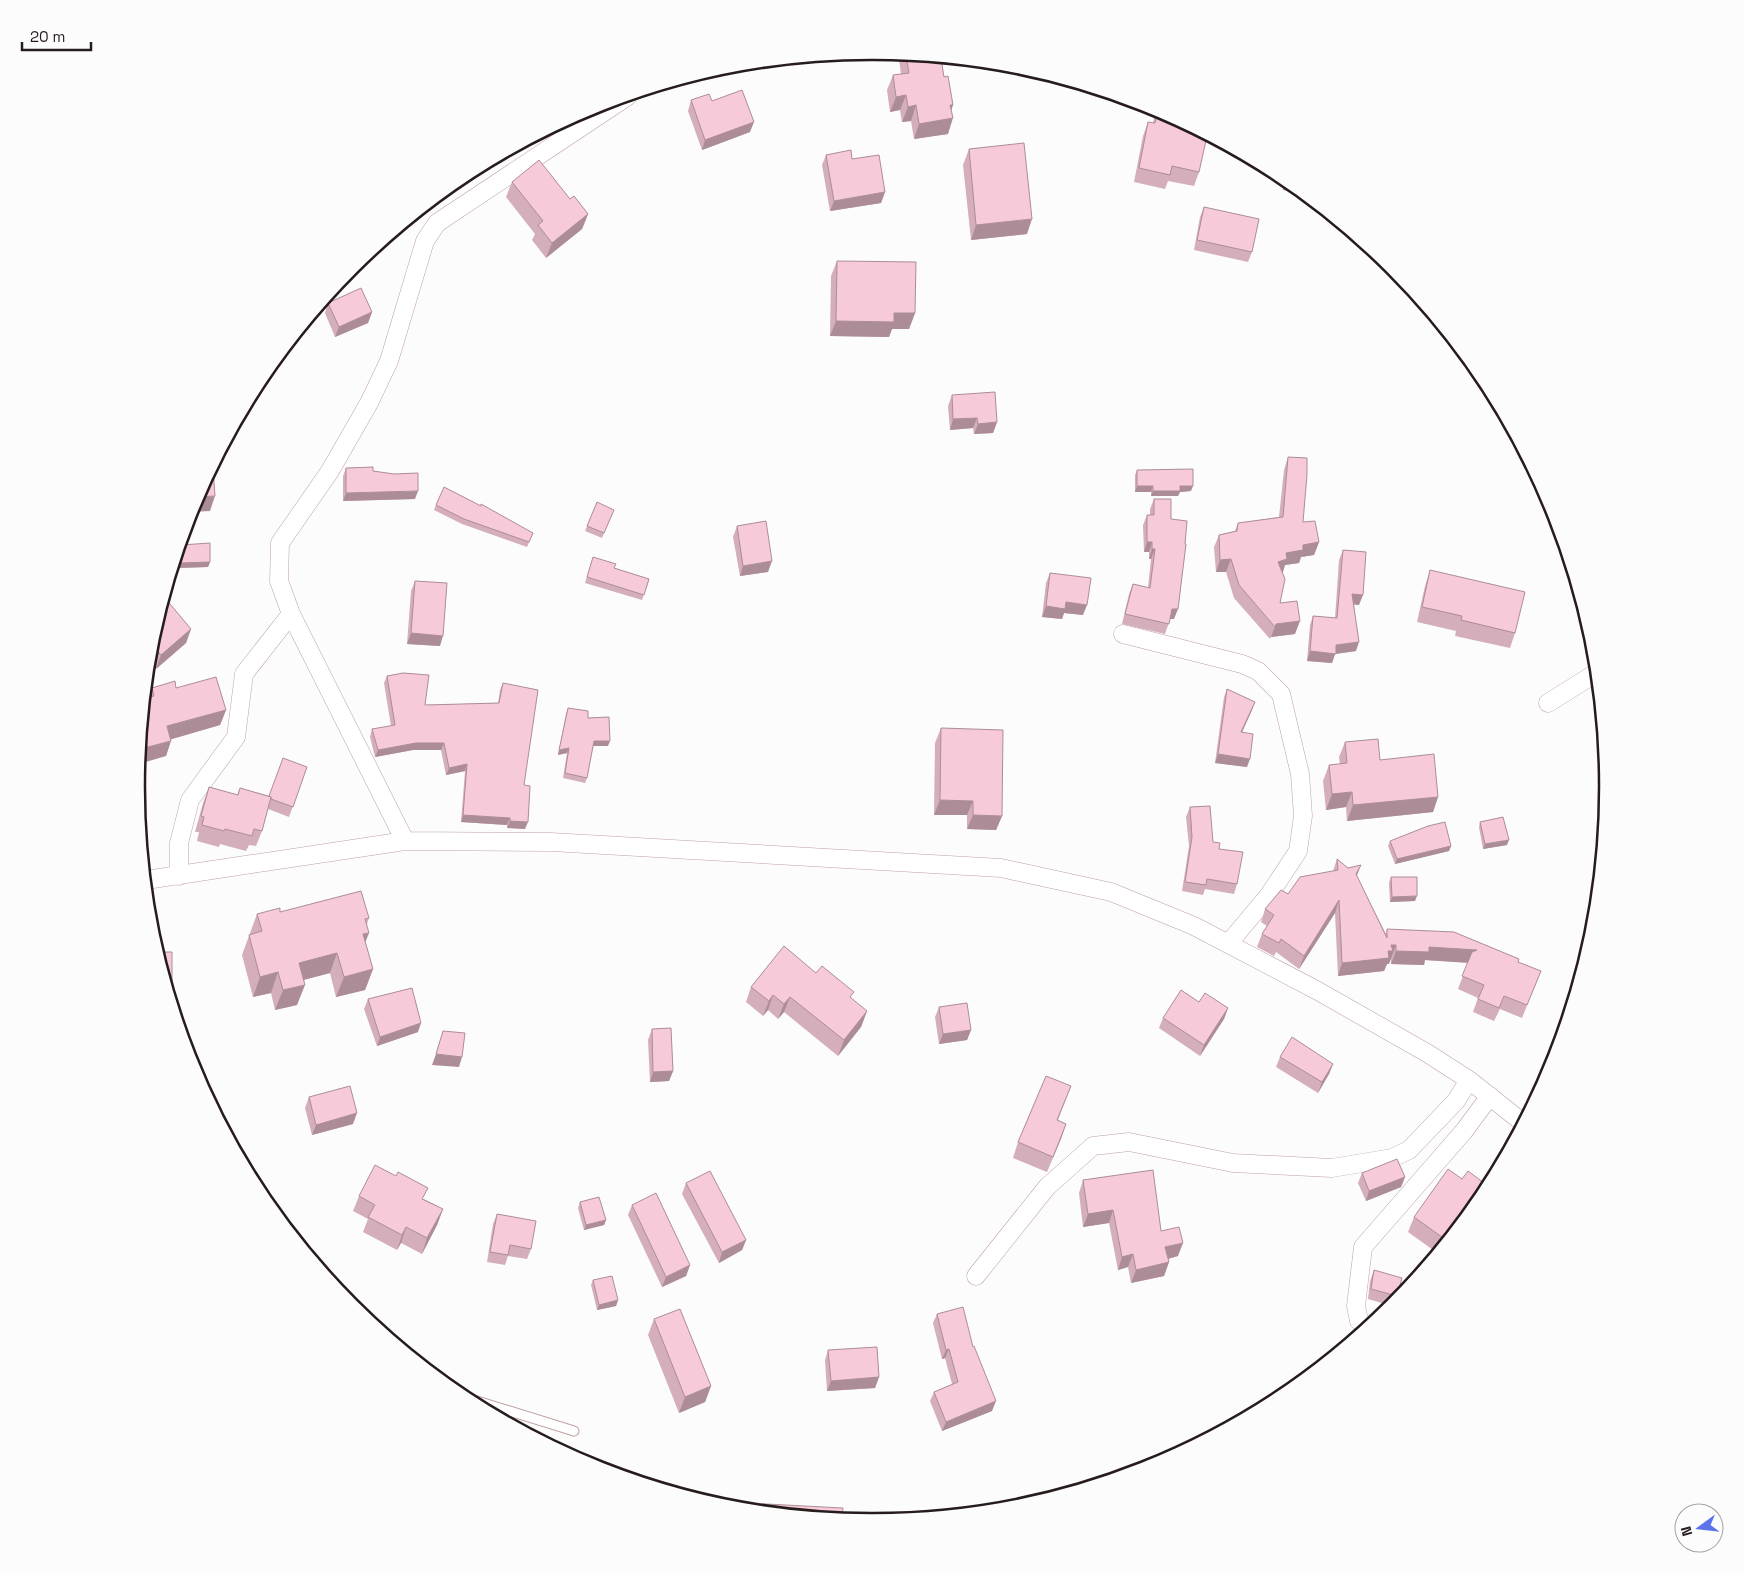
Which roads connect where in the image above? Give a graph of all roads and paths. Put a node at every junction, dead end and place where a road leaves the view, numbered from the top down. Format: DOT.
graph roads {
  1 [pos="606,111"];
  2 [pos="291,614"];
  3 [pos="1123,634"];
  4 [pos="1590,677"];
  5 [pos="1548,702"];
  6 [pos="405,841"];
  7 [pos="179,876"];
  8 [pos="152,879"];
  9 [pos="1228,944"];
  10 [pos="1469,1080"];
  11 [pos="1490,1096"];
  12 [pos="1518,1119"];
  13 [pos="976,1276"];
  14 [pos="1362,1323"];
  15 [pos="492,1406"];
  16 [pos="574,1431"];
  1 -- 2 [label="street"];
  2 -- 6 [label="street"];
  2 -- 7 [label="street"];
  3 -- 9 [label="street"];
  4 -- 5 [label="street"];
  6 -- 7 [label="street"];
  6 -- 9 [label="street"];
  7 -- 8 [label="street"];
  9 -- 10 [label="street"];
  10 -- 11 [label="street"];
  10 -- 13 [label="street"];
  11 -- 12 [label="street"];
  11 -- 14 [label="street"];
  15 -- 16 [label="lane"];
}
